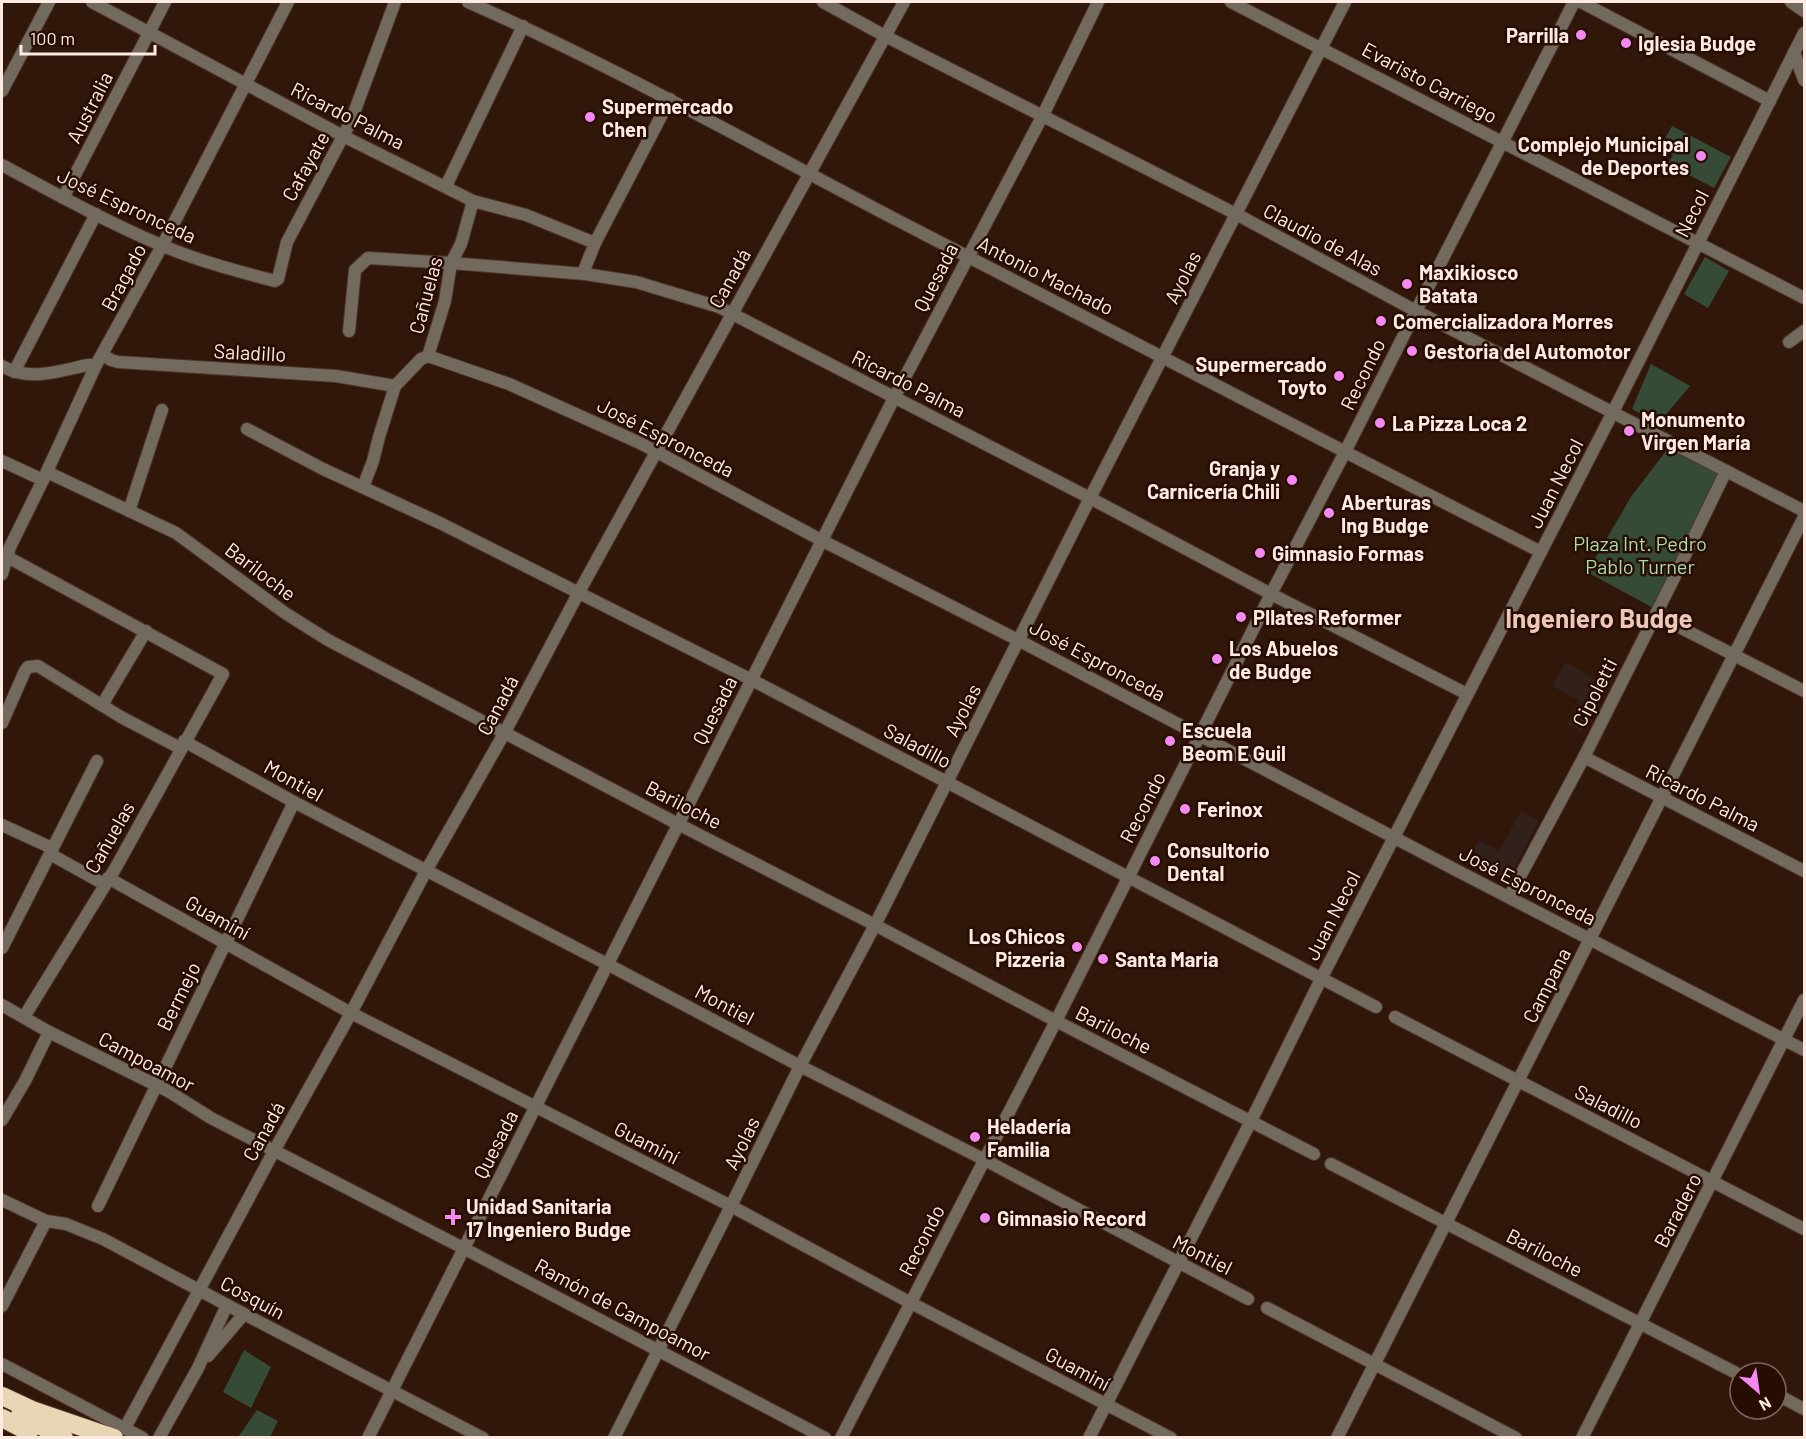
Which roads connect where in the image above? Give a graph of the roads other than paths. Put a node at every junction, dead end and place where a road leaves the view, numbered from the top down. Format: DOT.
graph roads {
  1 [pos="49,2"];
  2 [pos="92,2"];
  3 [pos="165,2"];
  4 [pos="288,2"];
  5 [pos="395,2"];
  6 [pos="468,2"];
  7 [pos="823,2"];
  8 [pos="904,2"];
  9 [pos="1098,2"];
  10 [pos="1231,2"];
  11 [pos="1345,2"];
  12 [pos="1574,2"];
  13 [pos="1581,2"];
  14 [pos="1791,2"];
  15 [pos="1804,11"];
  16 [pos="524,26"];
  17 [pos="149,33"];
  18 [pos="1804,33"];
  19 [pos="885,36"];
  20 [pos="1321,48"];
  21 [pos="1794,52"];
  22 [pos="1804,80"];
  23 [pos="246,84"];
  24 [pos="2,91"];
  25 [pos="670,99"];
  26 [pos="1770,101"];
  27 [pos="1042,115"];
  28 [pos="344,136"];
  29 [pos="1502,142"];
  30 [pos="2,165"];
  31 [pos="809,174"];
  32 [pos="446,186"];
  33 [pos="63,198"];
  34 [pos="473,201"];
  35 [pos="96,214"];
  36 [pos="1236,214"];
  37 [pos="595,243"];
  38 [pos="1698,243"];
  39 [pos="162,246"];
  40 [pos="968,257"];
  41 [pos="451,263"];
  42 [pos="585,274"];
  43 [pos="275,281"];
  44 [pos="1803,298"];
  45 [pos="1416,311"];
  46 [pos="732,313"];
  47 [pos="349,331"];
  48 [pos="1804,331"];
  49 [pos="1790,342"];
  50 [pos="428,356"];
  51 [pos="1162,357"];
  52 [pos="100,360"];
  53 [pos="2,366"];
  54 [pos="14,372"];
  55 [pos="395,386"];
  56 [pos="894,399"];
  57 [pos="162,410"];
  58 [pos="1613,412"];
  59 [pos="247,429"];
  60 [pos="656,451"];
  61 [pos="1345,452"];
  62 [pos="2,461"];
  63 [pos="1726,471"];
  64 [pos="45,476"];
  65 [pos="363,487"];
  66 [pos="1090,498"];
  67 [pos="129,511"];
  68 [pos="1804,512"];
  69 [pos="1804,517"];
  70 [pos="823,540"];
  71 [pos="1541,552"];
  72 [pos="4,555"];
  73 [pos="2,574"];
  74 [pos="579,592"];
  75 [pos="1271,594"];
  76 [pos="1656,615"];
  77 [pos="146,631"];
  78 [pos="1018,640"];
  79 [pos="1734,656"];
  80 [pos="752,680"];
  81 [pos="1804,691"];
  82 [pos="1467,694"];
  83 [pos="102,705"];
  84 [pos="2,723"];
  85 [pos="505,732"];
  86 [pos="1200,736"];
  87 [pos="182,745"];
  88 [pos="1584,757"];
  89 [pos="97,761"];
  90 [pos="947,782"];
  91 [pos="1662,798"];
  92 [pos="294,802"];
  93 [pos="678,824"];
  94 [pos="2,825"];
  95 [pos="1394,836"];
  96 [pos="51,851"];
  97 [pos="426,871"];
  98 [pos="1804,871"];
  99 [pos="1127,878"];
  100 [pos="106,881"];
  101 [pos="1509,897"];
  102 [pos="875,925"];
  103 [pos="1591,940"];
  104 [pos="225,943"];
  105 [pos="2,948"];
  106 [pos="607,964"];
  107 [pos="1321,979"];
  108 [pos="1804,1000"];
  109 [pos="2,1005"];
  110 [pos="1376,1007"];
  111 [pos="351,1013"];
  112 [pos="24,1017"];
  113 [pos="1395,1017"];
  114 [pos="1056,1021"];
  115 [pos="49,1032"];
  116 [pos="1784,1040"];
  117 [pos="1804,1050"];
  118 [pos="800,1066"];
  119 [pos="1519,1081"];
  120 [pos="156,1085"];
  121 [pos="536,1108"];
  122 [pos="2,1120"];
  123 [pos="1251,1121"];
  124 [pos="274,1151"];
  125 [pos="1314,1154"];
  126 [pos="983,1159"];
  127 [pos="1332,1164"];
  128 [pos="1713,1182"];
  129 [pos="2,1200"];
  130 [pos="98,1206"];
  131 [pos="731,1206"];
  132 [pos="46,1221"];
  133 [pos="1446,1223"];
  134 [pos="1804,1229"];
  135 [pos="463,1248"];
  136 [pos="1179,1263"];
  137 [pos="199,1290"];
  138 [pos="1248,1299"];
  139 [pos="911,1303"];
  140 [pos="226,1305"];
  141 [pos="2,1306"];
  142 [pos="1267,1308"];
  143 [pos="244,1314"];
  144 [pos="1641,1323"];
  145 [pos="658,1350"];
  146 [pos="2,1364"];
  147 [pos="1375,1364"];
  148 [pos="198,1368"];
  149 [pos="1728,1369"];
  150 [pos="392,1390"];
  151 [pos="2,1396"];
  152 [pos="1788,1400"];
  153 [pos="1105,1404"];
  154 [pos="2,1405"];
  155 [pos="1804,1409"];
  156 [pos="2,1418"];
  157 [pos="119,1433"];
  158 [pos="39,1437"];
  159 [pos="63,1437"];
  160 [pos="142,1437"];
  161 [pos="159,1437"];
  162 [pos="368,1437"];
  163 [pos="483,1437"];
  164 [pos="614,1437"];
  165 [pos="825,1437"];
  166 [pos="841,1437"];
  167 [pos="1089,1437"];
  168 [pos="1171,1437"];
  169 [pos="1337,1437"];
  170 [pos="1516,1437"];
  171 [pos="1582,1437"];
  1 -- 24 [label="street"];
  2 -- 17 [label="street, Ricardo Palma"];
  3 -- 17 [label="street, Australia"];
  4 -- 23 [label="street, Bragado"];
  5 -- 28 [label="street, Cafayate"];
  6 -- 16 [label="street, Antonio Machado"];
  7 -- 19 [label="street, Claudio de Alas"];
  8 -- 19 [label="street, Canadá"];
  9 -- 27 [label="street, Quesada"];
  10 -- 20 [label="street, Evaristo Carriego"];
  11 -- 20 [label="street, Ayolas"];
  12 -- 29 [label="street, Recondo"];
  13 -- 26 [label="street"];
  14 -- 15 [label="street"];
  16 -- 25 [label="street, Antonio Machado"];
  16 -- 32 [label="street"];
  17 -- 23 [label="street, Ricardo Palma"];
  17 -- 33 [label="street, Australia"];
  18 -- 21 [label="street, Necol"];
  19 -- 27 [label="street, Claudio de Alas"];
  19 -- 31 [label="street, Canadá"];
  20 -- 29 [label="street, Evaristo Carriego"];
  20 -- 36 [label="street, Ayolas"];
  21 -- 22 [label="street"];
  21 -- 26 [label="street, Necol"];
  23 -- 28 [label="street, Ricardo Palma"];
  23 -- 39 [label="street, Bragado"];
  25 -- 31 [label="street, Antonio Machado"];
  25 -- 37 [label="street"];
  26 -- 38 [label="street, Necol"];
  27 -- 36 [label="street, Claudio de Alas"];
  27 -- 40 [label="street, Quesada"];
  28 -- 32 [label="street, Ricardo Palma"];
  28 -- 43 [label="street, Cafayate"];
  29 -- 38 [label="street, Evaristo Carriego"];
  29 -- 45 [label="street, Recondo"];
  30 -- 33 [label="street, José Espronceda"];
  31 -- 40 [label="street, Antonio Machado"];
  31 -- 46 [label="street, Canadá"];
  32 -- 34 [label="street, Ricardo Palma"];
  33 -- 35 [label="street, José Espronceda"];
  34 -- 37 [label="street, Ricardo Palma"];
  34 -- 41 [label="street, Cañuelas"];
  35 -- 39 [label="street, José Espronceda"];
  35 -- 54 [label="street"];
  36 -- 45 [label="street, Claudio de Alas"];
  36 -- 51 [label="street, Ayolas"];
  37 -- 42 [label="street"];
  38 -- 44 [label="street, Evaristo Carriego"];
  38 -- 58 [label="street, Necol"];
  39 -- 43 [label="street, José Espronceda"];
  39 -- 52 [label="street, Bragado"];
  40 -- 51 [label="street, Antonio Machado"];
  40 -- 56 [label="street, Quesada"];
  41 -- 42 [label="street, Ricardo Palma"];
  41 -- 47 [label="street, Ricardo Palma"];
  41 -- 50 [label="street, Cañuelas"];
  42 -- 46 [label="street, Ricardo Palma"];
  45 -- 58 [label="street, Claudio de Alas"];
  45 -- 61 [label="street, Recondo"];
  46 -- 56 [label="street, Ricardo Palma"];
  46 -- 60 [label="street, Canadá"];
  48 -- 49 [label="street"];
  50 -- 55 [label="street, Cañuelas"];
  50 -- 60 [label="street, José Espronceda"];
  51 -- 61 [label="street, Antonio Machado"];
  51 -- 66 [label="street, Ayolas"];
  52 -- 54 [label="street, Saladillo"];
  52 -- 55 [label="street, Saladillo"];
  52 -- 64 [label="street, Bragado"];
  53 -- 54 [label="street, Saladillo"];
  55 -- 65 [label="street"];
  56 -- 66 [label="street, Ricardo Palma"];
  56 -- 70 [label="street, Quesada"];
  57 -- 67 [label="street"];
  58 -- 63 [label="street, Claudio de Alas"];
  58 -- 71 [label="street, Juan Necol"];
  59 -- 65 [label="street, Saladillo"];
  60 -- 70 [label="street, José Espronceda"];
  60 -- 74 [label="street, Canadá"];
  61 -- 71 [label="street, Antonio Machado"];
  61 -- 75 [label="street, Recondo"];
  62 -- 64 [label="street, Bariloche"];
  63 -- 68 [label="street, Claudio de Alas"];
  63 -- 76 [label="street, Cipoletti"];
  64 -- 67 [label="street, Bariloche"];
  64 -- 72 [label="street, Bragado"];
  65 -- 74 [label="street, Saladillo"];
  66 -- 75 [label="street, Ricardo Palma"];
  66 -- 78 [label="street, Ayolas"];
  67 -- 85 [label="street, Bariloche"];
  69 -- 79 [label="street, Campana"];
  70 -- 78 [label="street, José Espronceda"];
  70 -- 80 [label="street, Quesada"];
  71 -- 82 [label="street, Juan Necol"];
  72 -- 73 [label="street, Bragado"];
  72 -- 77 [label="street"];
  74 -- 80 [label="street, Saladillo"];
  74 -- 85 [label="street, Canadá"];
  75 -- 82 [label="street, Ricardo Palma"];
  75 -- 86 [label="street, Recondo"];
  76 -- 79 [label="street"];
  76 -- 88 [label="street, Cipoletti"];
  77 -- 83 [label="street"];
  77 -- 87 [label="street, Cañuelas"];
  78 -- 86 [label="street, José Espronceda"];
  78 -- 90 [label="street, Ayolas"];
  79 -- 81 [label="street"];
  79 -- 91 [label="street, Campana"];
  80 -- 90 [label="street, Saladillo"];
  80 -- 93 [label="street, Quesada"];
  82 -- 95 [label="street, Juan Necol"];
  83 -- 84 [label="street, Montiel"];
  83 -- 87 [label="street, Montiel"];
  85 -- 93 [label="street, Bariloche"];
  85 -- 97 [label="street, Canadá"];
  86 -- 95 [label="street, José Espronceda"];
  86 -- 99 [label="street, Recondo"];
  87 -- 92 [label="street, Montiel"];
  87 -- 100 [label="street, Cañuelas"];
  88 -- 91 [label="street, Ricardo Palma"];
  88 -- 101 [label="street, Cipoletti"];
  89 -- 96 [label="street"];
  90 -- 99 [label="street, Saladillo"];
  90 -- 102 [label="street, Ayolas"];
  91 -- 98 [label="street, Ricardo Palma"];
  91 -- 103 [label="street, Campana"];
  92 -- 97 [label="street, Montiel"];
  92 -- 104 [label="street, Bermejo"];
  93 -- 102 [label="street, Bariloche"];
  93 -- 106 [label="street, Quesada"];
  94 -- 96 [label="street, Guaminí"];
  95 -- 101 [label="street, José Espronceda"];
  95 -- 107 [label="street, Juan Necol"];
  96 -- 100 [label="street, Guaminí"];
  96 -- 105 [label="street"];
  97 -- 106 [label="street, Montiel"];
  97 -- 111 [label="street, Canadá"];
  99 -- 107 [label="street, Saladillo"];
  99 -- 114 [label="street, Recondo"];
  100 -- 104 [label="street, Guaminí"];
  100 -- 112 [label="street, Cañuelas"];
  101 -- 103 [label="street, José Espronceda"];
  102 -- 114 [label="street, Bariloche"];
  102 -- 118 [label="street, Ayolas"];
  103 -- 116 [label="street, José Espronceda"];
  103 -- 119 [label="street, Campana"];
  104 -- 111 [label="street, Guaminí"];
  104 -- 120 [label="street, Bermejo"];
  106 -- 118 [label="street, Montiel"];
  106 -- 121 [label="street, Quesada"];
  107 -- 110 [label="street, Saladillo"];
  107 -- 123 [label="street, Juan Necol"];
  108 -- 116 [label="street, Baradero"];
  109 -- 112 [label="street, Campoamor"];
  111 -- 121 [label="street, Guaminí"];
  111 -- 124 [label="street, Canadá"];
  112 -- 115 [label="street, Campoamor"];
  113 -- 119 [label="street, Saladillo"];
  114 -- 123 [label="street, Bariloche"];
  114 -- 126 [label="street, Recondo"];
  115 -- 120 [label="street, Campoamor"];
  115 -- 122 [label="street"];
  116 -- 117 [label="street, José Espronceda"];
  116 -- 128 [label="street, Baradero"];
  118 -- 126 [label="street, Montiel"];
  118 -- 131 [label="street, Ayolas"];
  119 -- 128 [label="street, Saladillo"];
  119 -- 133 [label="street, Campana"];
  120 -- 124 [label="street, Campoamor"];
  120 -- 130 [label="street, Bermejo"];
  121 -- 131 [label="street, Guaminí"];
  121 -- 135 [label="street, Quesada"];
  123 -- 125 [label="street, Bariloche"];
  123 -- 136 [label="street, Juan Necol"];
  124 -- 135 [label="street, Ramón de Campoamor"];
  124 -- 137 [label="street, Canadá"];
  126 -- 136 [label="street, Montiel"];
  126 -- 139 [label="street, Recondo"];
  127 -- 133 [label="street, Bariloche"];
  128 -- 134 [label="street, Saladillo"];
  128 -- 144 [label="street, Baradero"];
  129 -- 132 [label="street, Cosquín"];
  131 -- 139 [label="street, Guaminí"];
  131 -- 145 [label="street, Ayolas"];
  132 -- 137 [label="street, Cosquín"];
  132 -- 141 [label="street"];
  133 -- 144 [label="street, Bariloche"];
  133 -- 147 [label="street, Campana"];
  135 -- 145 [label="street, Ramón de Campoamor"];
  135 -- 150 [label="street, Quesada"];
  136 -- 138 [label="street, Montiel"];
  136 -- 153 [label="street, Juan Necol"];
  137 -- 140 [label="street, Cosquín"];
  137 -- 157 [label="street, Canadá"];
  139 -- 153 [label="street, Guaminí"];
  139 -- 166 [label="street, Recondo"];
  140 -- 143 [label="street, Cosquín"];
  140 -- 148 [label="street"];
  142 -- 147 [label="street"];
  143 -- 148 [label="street"];
  143 -- 150 [label="street, Cosquín"];
  144 -- 149 [label="street, Bariloche"];
  144 -- 171 [label="street, Baradero"];
  145 -- 164 [label="street, Ayolas"];
  145 -- 165 [label="street, Ramón de Campoamor"];
  146 -- 157 [label="street"];
  147 -- 169 [label="street, Campana"];
  147 -- 170 [label="street"];
  148 -- 161 [label="street"];
  150 -- 162 [label="street, Quesada"];
  150 -- 163 [label="street, Cosquín"];
  151 -- 157 [label="highway"];
  152 -- 155 [label="street"];
  153 -- 167 [label="street, Juan Necol"];
  153 -- 168 [label="street, Guaminí"];
  154 -- 159 [label="highway"];
  156 -- 158 [label="highway"];
  157 -- 160 [label="street"];
}
